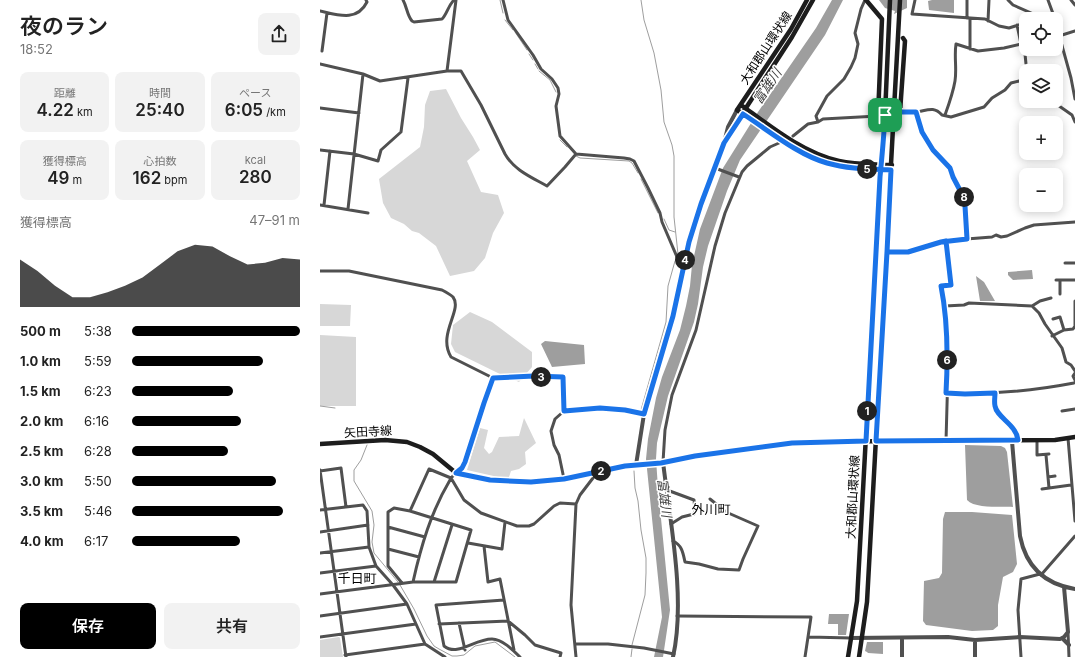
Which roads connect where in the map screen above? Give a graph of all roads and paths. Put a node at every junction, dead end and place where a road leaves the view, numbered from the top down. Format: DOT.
graph roads {
  1 [pos="366,0"];
  2 [pos="403,0"];
  3 [pos="455,0"];
  4 [pos="503,0"];
  5 [pos="807,0"];
  6 [pos="813,0"];
  7 [pos="865,0"];
  8 [pos="890,0"];
  9 [pos="900,0"];
  10 [pos="914,0"];
  11 [pos="967,0"];
  12 [pos="989,0"];
  13 [pos="1008,0"];
  14 [pos="1048,0"];
  15 [pos="1071,0"];
  16 [pos="1075,5"];
  17 [pos="320,12"];
  18 [pos="1027,12"];
  19 [pos="1052,12"];
  20 [pos="327,13"];
  21 [pos="968,18"];
  22 [pos="988,21"];
  23 [pos="1017,25"];
  24 [pos="1075,31"];
  25 [pos="1019,34"];
  26 [pos="1063,35"];
  27 [pos="322,38"];
  28 [pos="890,38"];
  29 [pos="897,38"];
  30 [pos="903,38"];
  31 [pos="1019,44"];
  32 [pos="970,49"];
  33 [pos="1063,50"];
  34 [pos="322,51"];
  35 [pos="320,64"];
  36 [pos="446,71"];
  37 [pos="363,74"];
  38 [pos="408,78"];
  39 [pos="1019,81"];
  40 [pos="1074,90"];
  41 [pos="1075,99"];
  42 [pos="741,105"];
  43 [pos="320,108"];
  44 [pos="1061,108"];
  45 [pos="746,109"];
  46 [pos="737,110"];
  47 [pos="900,112"];
  48 [pos="916,112"];
  49 [pos="359,113"];
  50 [pos="743,114"];
  51 [pos="750,115"];
  52 [pos="885,115"];
  53 [pos="894,115"];
  54 [pos="945,115"];
  55 [pos="878,116"];
  56 [pos="818,122"];
  57 [pos="1075,122"];
  58 [pos="794,136"];
  59 [pos="724,143"];
  60 [pos="779,143"];
  61 [pos="320,150"];
  62 [pos="330,151"];
  63 [pos="354,154"];
  64 [pos="576,154"];
  65 [pos="881,167"];
  66 [pos="715,168"];
  67 [pos="891,168"];
  68 [pos="739,177"];
  69 [pos="322,205"];
  70 [pos="348,209"];
  71 [pos="368,213"];
  72 [pos="1075,222"];
  73 [pos="967,239"];
  74 [pos="946,241"];
  75 [pos="887,252"];
  76 [pos="684,262"];
  77 [pos="1066,263"];
  78 [pos="1075,263"];
  79 [pos="320,271"];
  80 [pos="1075,280"];
  81 [pos="1060,294"];
  82 [pos="1051,298"];
  83 [pos="1075,301"];
  84 [pos="945,306"];
  85 [pos="1032,306"];
  86 [pos="1053,319"];
  87 [pos="1064,330"];
  88 [pos="1052,336"];
  89 [pos="1075,372"];
  90 [pos="493,378"];
  91 [pos="1075,381"];
  92 [pos="946,393"];
  93 [pos="995,393"];
  94 [pos="1075,409"];
  95 [pos="564,411"];
  96 [pos="1062,411"];
  97 [pos="644,414"];
  98 [pos="1075,437"];
  99 [pos="1068,438"];
  100 [pos="1018,440"];
  101 [pos="1037,440"];
  102 [pos="866,441"];
  103 [pos="876,441"];
  104 [pos="946,441"];
  105 [pos="1012,441"];
  106 [pos="320,444"];
  107 [pos="1075,452"];
  108 [pos="1069,453"];
  109 [pos="662,463"];
  110 [pos="638,465"];
  111 [pos="320,470"];
  112 [pos="594,472"];
  113 [pos="456,473"];
  114 [pos="1071,474"];
  115 [pos="1075,474"];
  116 [pos="1055,476"];
  117 [pos="1048,477"];
  118 [pos="451,478"];
  119 [pos="564,479"];
  120 [pos="321,481"];
  121 [pos="1072,485"];
  122 [pos="1049,488"];
  123 [pos="1042,489"];
  124 [pos="667,490"];
  125 [pos="1074,495"];
  126 [pos="710,499"];
  127 [pos="576,504"];
  128 [pos="346,507"];
  129 [pos="320,510"];
  130 [pos="326,510"];
  131 [pos="410,511"];
  132 [pos="432,518"];
  133 [pos="1075,521"];
  134 [pos="505,522"];
  135 [pos="671,524"];
  136 [pos="368,525"];
  137 [pos="452,525"];
  138 [pos="388,527"];
  139 [pos="328,530"];
  140 [pos="320,532"];
  141 [pos="1075,536"];
  142 [pos="425,537"];
  143 [pos="673,541"];
  144 [pos="468,543"];
  145 [pos="484,546"];
  146 [pos="370,547"];
  147 [pos="388,549"];
  148 [pos="331,551"];
  149 [pos="320,553"];
  150 [pos="419,557"];
  151 [pos="376,566"];
  152 [pos="334,572"];
  153 [pos="320,573"];
  154 [pos="1040,575"];
  155 [pos="413,582"];
  156 [pos="434,582"];
  157 [pos="402,583"];
  158 [pos="393,585"];
  159 [pos="1064,587"];
  160 [pos="1075,589"];
  161 [pos="337,592"];
  162 [pos="320,594"];
  163 [pos="504,600"];
  164 [pos="407,604"];
  165 [pos="340,613"];
  166 [pos="320,616"];
  167 [pos="677,616"];
  168 [pos="508,621"];
  169 [pos="459,623"];
  170 [pos="416,624"];
  171 [pos="439,624"];
  172 [pos="1068,632"];
  173 [pos="343,634"];
  174 [pos="320,637"];
  175 [pos="809,637"];
  176 [pos="1020,637"];
  177 [pos="851,638"];
  178 [pos="862,638"];
  179 [pos="902,638"];
  180 [pos="1062,638"];
  181 [pos="975,640"];
  182 [pos="425,644"];
  183 [pos="576,644"];
  184 [pos="1069,645"];
  185 [pos="465,650"];
  186 [pos="450,651"];
  187 [pos="514,651"];
  188 [pos="672,655"];
  189 [pos="346,656"];
  190 [pos="446,657"];
  191 [pos="520,657"];
  192 [pos="560,657"];
  193 [pos="576,657"];
  194 [pos="805,657"];
  195 [pos="848,657"];
  196 [pos="859,657"];
  197 [pos="902,657"];
  198 [pos="975,657"];
  199 [pos="1021,657"];
  200 [pos="1069,657"];
  1 -- 20 [label="street"];
  2 -- 3 [label="street"];
  3 -- 36 [label="street"];
  4 -- 64 [label="street"];
  5 -- 42 [label="main road, 大和郡山環状線"];
  6 -- 45 [label="main road, 大和郡山環状線"];
  7 -- 55 [label="main road"];
  7 -- 56 [label="street"];
  8 -- 52 [label="main road, 大和郡山環状線"];
  9 -- 53 [label="main road, 大和郡山環状線"];
  10 -- 21 [label="street"];
  11 -- 21 [label="street"];
  12 -- 22 [label="street"];
  13 -- 18 [label="street"];
  14 -- 19 [label="street"];
  15 -- 16 [label="street"];
  17 -- 20 [label="street"];
  20 -- 27 [label="street"];
  21 -- 22 [label="street"];
  21 -- 32 [label="street"];
  22 -- 23 [label="street"];
  23 -- 25 [label="street"];
  24 -- 26 [label="street"];
  27 -- 34 [label="street"];
  28 -- 29 [label="main road"];
  30 -- 47 [label="main road"];
  31 -- 32 [label="street"];
  32 -- 54 [label="street"];
  33 -- 40 [label="street"];
  35 -- 37 [label="street"];
  36 -- 38 [label="street"];
  36 -- 64 [label="street"];
  37 -- 38 [label="street"];
  37 -- 49 [label="street"];
  38 -- 63 [label="street"];
  39 -- 54 [label="street"];
  40 -- 41 [label="street"];
  42 -- 45 [label="main road"];
  42 -- 46 [label="main road, 大和郡山環状線"];
  43 -- 49 [label="street"];
  44 -- 57 [label="street"];
  45 -- 50 [label="main road, 大和郡山環状線"];
  45 -- 51 [label="main road"];
  46 -- 50 [label="main road"];
  46 -- 59 [label="street"];
  47 -- 48 [label="street"];
  47 -- 53 [label="main road"];
  48 -- 54 [label="street"];
  48 -- 73 [label="street"];
  49 -- 63 [label="street"];
  50 -- 51 [label="main road"];
  50 -- 59 [label="street"];
  51 -- 65 [label="main road"];
  52 -- 53 [label="main road"];
  52 -- 55 [label="main road"];
  52 -- 65 [label="main road, 大和郡山環状線"];
  53 -- 67 [label="main road, 大和郡山環状線"];
  55 -- 56 [label="street"];
  56 -- 58 [label="street"];
  59 -- 66 [label="street"];
  60 -- 68 [label="street"];
  61 -- 62 [label="street"];
  62 -- 63 [label="street"];
  62 -- 69 [label="street"];
  63 -- 70 [label="street"];
  64 -- 76 [label="street"];
  65 -- 67 [label="main road"];
  65 -- 102 [label="main road, 大和郡山環状線"];
  66 -- 68 [label="street"];
  66 -- 76 [label="street"];
  67 -- 75 [label="main road, 大和郡山環状線"];
  68 -- 109 [label="street"];
  69 -- 70 [label="street"];
  70 -- 71 [label="street"];
  72 -- 73 [label="street"];
  73 -- 74 [label="street"];
  74 -- 75 [label="street"];
  74 -- 84 [label="street"];
  75 -- 103 [label="main road, 大和郡山環状線"];
  76 -- 97 [label="street"];
  77 -- 78 [label="street"];
  79 -- 90 [label="street"];
  80 -- 81 [label="street"];
  82 -- 85 [label="street"];
  83 -- 87 [label="street"];
  84 -- 85 [label="street"];
  84 -- 92 [label="street"];
  85 -- 88 [label="street"];
  86 -- 87 [label="street"];
  87 -- 88 [label="street"];
  88 -- 89 [label="street"];
  89 -- 91 [label="street"];
  90 -- 95 [label="street"];
  90 -- 113 [label="street"];
  91 -- 93 [label="street"];
  92 -- 93 [label="street"];
  92 -- 104 [label="street"];
  93 -- 100 [label="street"];
  94 -- 96 [label="street"];
  95 -- 97 [label="street"];
  95 -- 119 [label="street"];
  97 -- 110 [label="street"];
  98 -- 99 [label="main road, 矢田寺線"];
  99 -- 101 [label="main road, 矢田寺線"];
  99 -- 108 [label="street"];
  100 -- 101 [label="main road, 矢田寺線"];
  100 -- 105 [label="main road, 矢田寺線"];
  101 -- 117 [label="street"];
  102 -- 103 [label="main road, 矢田寺線"];
  102 -- 109 [label="main road, 矢田寺線"];
  102 -- 177 [label="main road, 大和郡山環状線"];
  103 -- 104 [label="main road, 矢田寺線"];
  103 -- 178 [label="main road, 大和郡山環状線"];
  104 -- 105 [label="main road, 矢田寺線"];
  105 -- 154 [label="street"];
  106 -- 113 [label="main road, 矢田寺線"];
  107 -- 108 [label="street"];
  108 -- 114 [label="street"];
  109 -- 110 [label="main road, 矢田寺線"];
  109 -- 124 [label="street"];
  110 -- 112 [label="main road, 矢田寺線"];
  111 -- 120 [label="street"];
  111 -- 128 [label="street"];
  112 -- 119 [label="main road, 矢田寺線"];
  112 -- 127 [label="street"];
  113 -- 118 [label="street"];
  113 -- 119 [label="main road, 矢田寺線"];
  114 -- 115 [label="street"];
  114 -- 121 [label="street"];
  116 -- 117 [label="street"];
  117 -- 122 [label="street"];
  118 -- 131 [label="street"];
  118 -- 132 [label="street"];
  118 -- 134 [label="street"];
  120 -- 130 [label="street"];
  121 -- 122 [label="street"];
  121 -- 125 [label="street"];
  122 -- 123 [label="street"];
  124 -- 135 [label="street"];
  124 -- 135 [label="street"];
  125 -- 133 [label="street"];
  126 -- 143 [label="street"];
  127 -- 134 [label="street"];
  127 -- 183 [label="street"];
  128 -- 130 [label="street"];
  128 -- 136 [label="street"];
  129 -- 130 [label="street"];
  130 -- 139 [label="street"];
  131 -- 132 [label="street"];
  131 -- 138 [label="street"];
  132 -- 137 [label="street"];
  132 -- 142 [label="street"];
  134 -- 145 [label="street"];
  135 -- 143 [label="street"];
  136 -- 139 [label="street"];
  136 -- 146 [label="street"];
  137 -- 144 [label="street"];
  137 -- 156 [label="street"];
  138 -- 142 [label="street"];
  138 -- 147 [label="street"];
  139 -- 140 [label="street"];
  139 -- 148 [label="street"];
  141 -- 154 [label="street"];
  142 -- 150 [label="street"];
  143 -- 167 [label="street"];
  144 -- 145 [label="street"];
  144 -- 156 [label="street"];
  145 -- 163 [label="street"];
  146 -- 148 [label="street"];
  146 -- 151 [label="street"];
  147 -- 150 [label="street"];
  147 -- 157 [label="street"];
  148 -- 149 [label="street"];
  148 -- 152 [label="street"];
  150 -- 155 [label="street"];
  151 -- 152 [label="street"];
  151 -- 158 [label="street"];
  152 -- 153 [label="street"];
  152 -- 161 [label="street"];
  154 -- 159 [label="street"];
  154 -- 176 [label="street"];
  155 -- 156 [label="street"];
  155 -- 157 [label="street"];
  157 -- 158 [label="street"];
  158 -- 161 [label="street"];
  158 -- 164 [label="street"];
  159 -- 160 [label="street"];
  159 -- 172 [label="street"];
  161 -- 162 [label="street"];
  161 -- 165 [label="street"];
  163 -- 168 [label="street"];
  163 -- 171 [label="street"];
  164 -- 165 [label="street"];
  164 -- 170 [label="street"];
  165 -- 166 [label="street"];
  165 -- 173 [label="street"];
  167 -- 175 [label="street"];
  167 -- 188 [label="street"];
  168 -- 169 [label="street"];
  168 -- 187 [label="street"];
  168 -- 192 [label="street"];
  169 -- 171 [label="street"];
  169 -- 185 [label="street"];
  170 -- 173 [label="street"];
  170 -- 182 [label="street"];
  171 -- 186 [label="street"];
  172 -- 180 [label="street"];
  172 -- 184 [label="street"];
  173 -- 174 [label="street"];
  173 -- 189 [label="street"];
  175 -- 177 [label="street"];
  175 -- 194 [label="street"];
  176 -- 180 [label="street"];
  176 -- 181 [label="street"];
  176 -- 199 [label="street"];
  177 -- 178 [label="street"];
  177 -- 195 [label="main road, 大和郡山環状線"];
  178 -- 179 [label="street"];
  178 -- 196 [label="main road, 大和郡山環状線"];
  179 -- 181 [label="street"];
  179 -- 197 [label="street"];
  180 -- 184 [label="street"];
  181 -- 198 [label="street"];
  182 -- 189 [label="street"];
  182 -- 190 [label="street"];
  183 -- 188 [label="street"];
  183 -- 193 [label="street"];
  184 -- 200 [label="street"];
  185 -- 186 [label="street"];
  185 -- 187 [label="street"];
  186 -- 190 [label="street"];
  187 -- 191 [label="street"];
}
